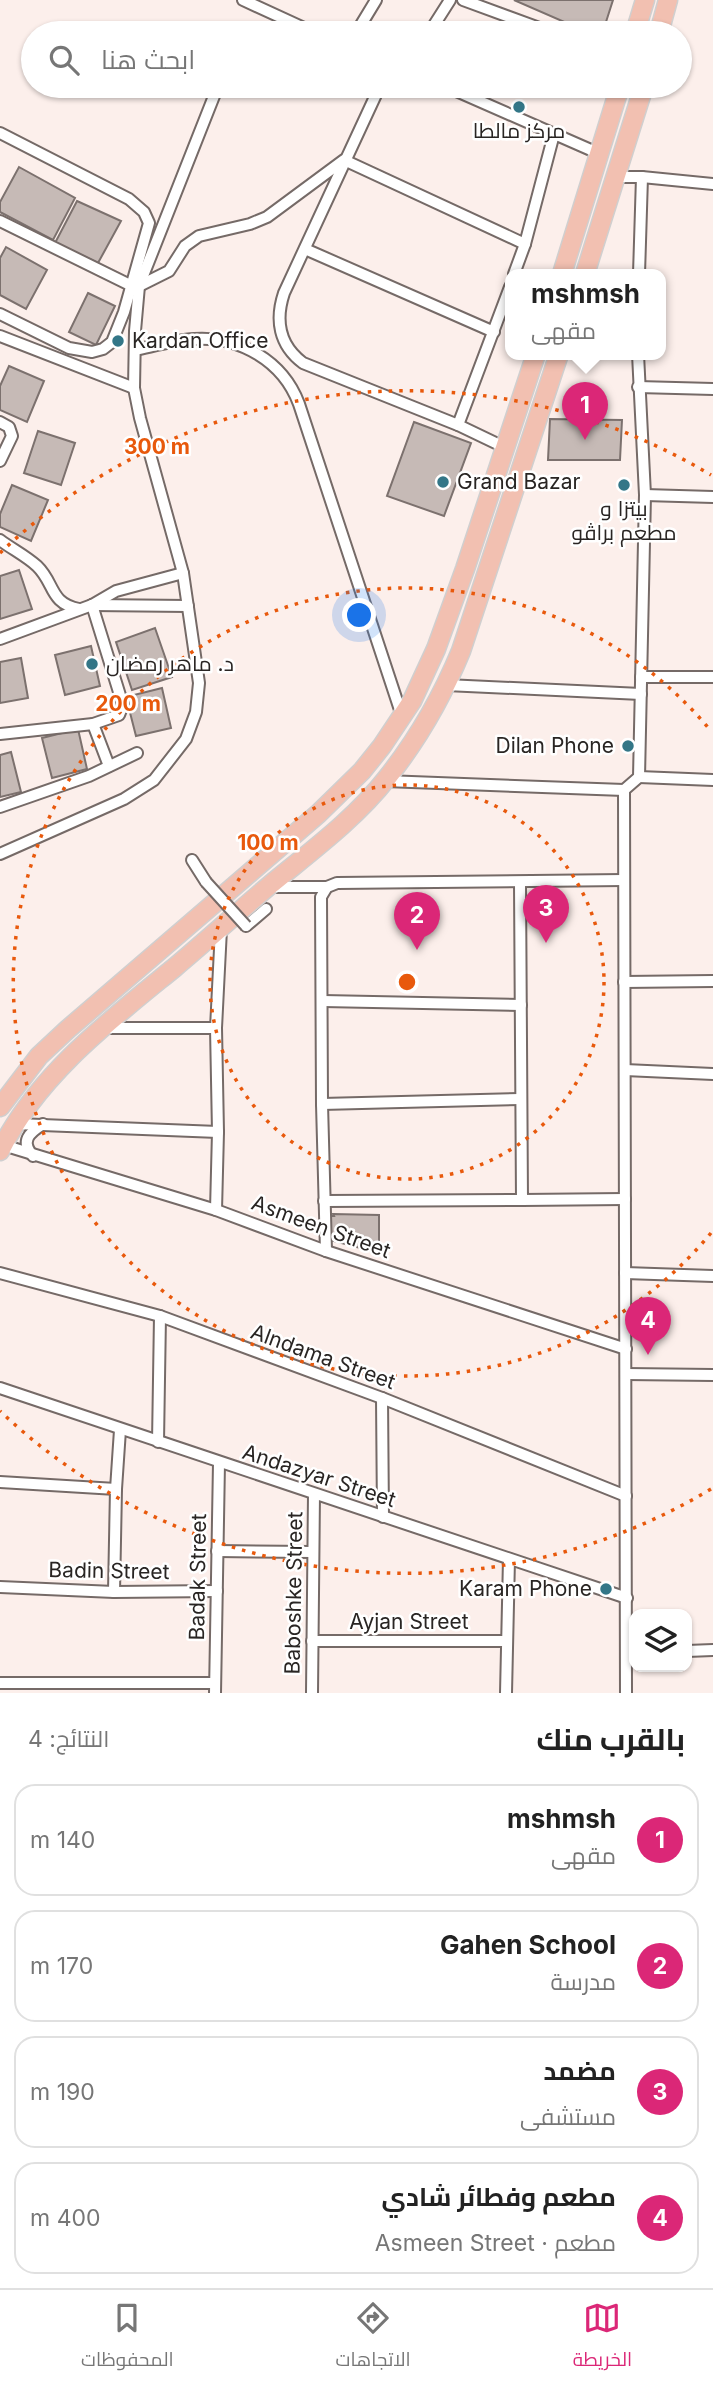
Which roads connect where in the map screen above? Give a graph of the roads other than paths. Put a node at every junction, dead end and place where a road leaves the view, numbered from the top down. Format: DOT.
graph roads {
  1 [pos="243,0"];
  2 [pos="376,0"];
  3 [pos="450,0"];
  4 [pos="463,0"];
  5 [pos="645,0"];
  6 [pos="668,0"];
  7 [pos="289,21"];
  8 [pos="363,21"];
  9 [pos="437,21"];
  10 [pos="520,21"];
  11 [pos="639,21"];
  12 [pos="662,21"];
  13 [pos="213,98"];
  14 [pos="374,98"];
  15 [pos="472,98"];
  16 [pos="616,98"];
  17 [pos="640,98"];
  18 [pos="0,134"];
  19 [pos="554,134"];
  20 [pos="600,154"];
  21 [pos="344,160"];
  22 [pos="616,177"];
  23 [pos="642,177"];
  24 [pos="713,184"];
  25 [pos="0,221"];
  26 [pos="525,244"];
  27 [pos="305,249"];
  28 [pos="516,269"];
  29 [pos="564,269"];
  30 [pos="587,269"];
  31 [pos="639,269"];
  32 [pos="135,286"];
  33 [pos="505,301"];
  34 [pos="0,314"];
  35 [pos="494,332"];
  36 [pos="0,336"];
  37 [pos="135,351"];
  38 [pos="534,360"];
  39 [pos="557,360"];
  40 [pos="638,360"];
  41 [pos="638,387"];
  42 [pos="134,388"];
  43 [pos="713,389"];
  44 [pos="0,422"];
  45 [pos="458,425"];
  46 [pos="506,448"];
  47 [pos="0,461"];
  48 [pos="645,495"];
  49 [pos="713,497"];
  50 [pos="0,540"];
  51 [pos="183,573"];
  52 [pos="92,605"];
  53 [pos="188,606"];
  54 [pos="79,609"];
  55 [pos="0,639"];
  56 [pos="640,677"];
  57 [pos="713,677"];
  58 [pos="446,685"];
  59 [pos="641,694"];
  60 [pos="402,716"];
  61 [pos="93,724"];
  62 [pos="0,734"];
  63 [pos="136,753"];
  64 [pos="109,766"];
  65 [pos="639,777"];
  66 [pos="385,780"];
  67 [pos="713,780"];
  68 [pos="624,790"];
  69 [pos="0,807"];
  70 [pos="0,854"];
  71 [pos="192,860"];
  72 [pos="624,880"];
  73 [pos="520,883"];
  74 [pos="269,887"];
  75 [pos="327,887"];
  76 [pos="266,909"];
  77 [pos="222,929"];
  78 [pos="713,981"];
  79 [pos="624,982"];
  80 [pos="323,1002"];
  81 [pos="521,1005"];
  82 [pos="102,1028"];
  83 [pos="216,1028"];
  84 [pos="625,1070"];
  85 [pos="713,1074"];
  86 [pos="520,1100"];
  87 [pos="322,1104"];
  88 [pos="0,1108"];
  89 [pos="17,1124"];
  90 [pos="43,1124"];
  91 [pos="218,1132"];
  92 [pos="1,1148"];
  93 [pos="33,1156"];
  94 [pos="625,1199"];
  95 [pos="522,1200"];
  96 [pos="324,1201"];
  97 [pos="216,1210"];
  98 [pos="326,1251"];
  99 [pos="0,1273"];
  100 [pos="625,1273"];
  101 [pos="713,1276"];
  102 [pos="160,1316"];
  103 [pos="626,1349"];
  104 [pos="626,1374"];
  105 [pos="713,1375"];
  106 [pos="0,1388"];
  107 [pos="382,1398"];
  108 [pos="120,1430"];
  109 [pos="158,1442"];
  110 [pos="219,1463"];
  111 [pos="0,1482"];
  112 [pos="116,1489"];
  113 [pos="314,1494"];
  114 [pos="626,1496"];
  115 [pos="383,1517"];
  116 [pos="217,1551"];
  117 [pos="312,1552"];
  118 [pos="509,1559"];
  119 [pos="0,1587"];
  120 [pos="217,1591"];
  121 [pos="114,1592"];
  122 [pos="627,1598"];
  123 [pos="629,1634"];
  124 [pos="312,1641"];
  125 [pos="506,1641"];
  126 [pos="713,1650"];
  127 [pos="692,1651"];
  128 [pos="629,1662"];
  129 [pos="0,1684"];
  130 [pos="215,1688"];
  131 [pos="312,1693"];
  132 [pos="506,1693"];
  133 [pos="626,1693"];
  1 -- 7 [label="street"];
  2 -- 8 [label="street"];
  3 -- 9 [label="street"];
  4 -- 10 [label="street"];
  5 -- 11 [label="main road"];
  6 -- 12 [label="main road"];
  13 -- 32 [label="street"];
  14 -- 21 [label="street"];
  15 -- 19 [label="street"];
  16 -- 20 [label="main road"];
  17 -- 22 [label="main road"];
  18 -- 32 [label="street"];
  19 -- 20 [label="street"];
  19 -- 26 [label="street"];
  20 -- 29 [label="main road"];
  21 -- 26 [label="street"];
  21 -- 27 [label="street"];
  21 -- 32 [label="street"];
  22 -- 23 [label="street"];
  22 -- 30 [label="main road"];
  23 -- 24 [label="street"];
  23 -- 31 [label="street"];
  25 -- 32 [label="street"];
  26 -- 28 [label="street"];
  27 -- 35 [label="street"];
  27 -- 45 [label="street"];
  32 -- 34 [label="street"];
  32 -- 37 [label="street"];
  33 -- 35 [label="street"];
  35 -- 45 [label="street"];
  36 -- 42 [label="street"];
  37 -- 42 [label="street"];
  37 -- 60 [label="street"];
  38 -- 46 [label="main road"];
  39 -- 58 [label="main road"];
  40 -- 41 [label="street"];
  41 -- 43 [label="street"];
  41 -- 48 [label="street"];
  42 -- 51 [label="street"];
  44 -- 47 [label="street"];
  45 -- 46 [label="street"];
  46 -- 60 [label="main road"];
  48 -- 49 [label="street"];
  48 -- 56 [label="street"];
  50 -- 54 [label="street"];
  51 -- 52 [label="street"];
  51 -- 53 [label="street"];
  52 -- 53 [label="street"];
  52 -- 54 [label="street"];
  52 -- 61 [label="street"];
  53 -- 70 [label="street"];
  54 -- 55 [label="street"];
  56 -- 57 [label="street"];
  56 -- 59 [label="street"];
  58 -- 59 [label="street"];
  58 -- 66 [label="main road"];
  59 -- 65 [label="street"];
  60 -- 88 [label="main road"];
  61 -- 62 [label="street"];
  61 -- 64 [label="street"];
  63 -- 64 [label="street"];
  64 -- 69 [label="street"];
  65 -- 67 [label="street"];
  65 -- 68 [label="street"];
  66 -- 68 [label="street"];
  66 -- 74 [label="main road"];
  68 -- 72 [label="street"];
  71 -- 76 [label="street, bridge"];
  72 -- 73 [label="street"];
  72 -- 79 [label="street"];
  73 -- 75 [label="street"];
  73 -- 81 [label="street"];
  74 -- 75 [label="street"];
  74 -- 77 [label="main road"];
  75 -- 80 [label="street"];
  77 -- 82 [label="main road"];
  77 -- 83 [label="street"];
  78 -- 79 [label="street"];
  79 -- 84 [label="street"];
  80 -- 81 [label="street"];
  80 -- 87 [label="street"];
  81 -- 86 [label="street"];
  82 -- 83 [label="street"];
  82 -- 89 [label="main road"];
  83 -- 91 [label="street"];
  84 -- 85 [label="street"];
  84 -- 94 [label="street"];
  86 -- 87 [label="street"];
  86 -- 95 [label="street"];
  87 -- 96 [label="street"];
  89 -- 90 [label="street"];
  89 -- 92 [label="main road"];
  90 -- 91 [label="street"];
  90 -- 93 [label="street"];
  91 -- 97 [label="street"];
  92 -- 93 [label="street, Asmeen Street"];
  93 -- 97 [label="street, Asmeen Street"];
  94 -- 95 [label="street"];
  94 -- 100 [label="street"];
  95 -- 96 [label="street"];
  96 -- 98 [label="street"];
  97 -- 98 [label="street, Asmeen Street"];
  98 -- 103 [label="street, Asmeen Street"];
  99 -- 102 [label="street, Alndama Street"];
  100 -- 101 [label="street"];
  100 -- 103 [label="street"];
  102 -- 107 [label="street, Alndama Street"];
  102 -- 109 [label="street"];
  103 -- 104 [label="street"];
  104 -- 105 [label="street"];
  104 -- 114 [label="street"];
  106 -- 108 [label="street, Andazyar Street"];
  107 -- 114 [label="street, Alndama Street"];
  107 -- 115 [label="street"];
  108 -- 109 [label="street, Andazyar Street"];
  108 -- 112 [label="street"];
  109 -- 110 [label="street, Andazyar Street"];
  110 -- 113 [label="street, Andazyar Street"];
  110 -- 116 [label="street, Badak Street"];
  111 -- 112 [label="street"];
  112 -- 121 [label="street"];
  113 -- 115 [label="street, Andazyar Street"];
  113 -- 117 [label="street, Baboshke Street"];
  114 -- 122 [label="street"];
  115 -- 118 [label="street, Andazyar Street"];
  116 -- 117 [label="street"];
  116 -- 120 [label="street, Badak Street"];
  117 -- 124 [label="street, Baboshke Street"];
  118 -- 122 [label="street, Andazyar Street"];
  118 -- 125 [label="street"];
  119 -- 121 [label="street, Badin Street"];
  120 -- 121 [label="street, Badin Street"];
  120 -- 130 [label="street, Badak Street"];
  122 -- 123 [label="street"];
  124 -- 125 [label="street, Ayjan Street"];
  124 -- 131 [label="street, Baboshke Street"];
  125 -- 132 [label="street"];
  126 -- 127 [label="street"];
  128 -- 133 [label="street"];
  129 -- 130 [label="street"];
}
